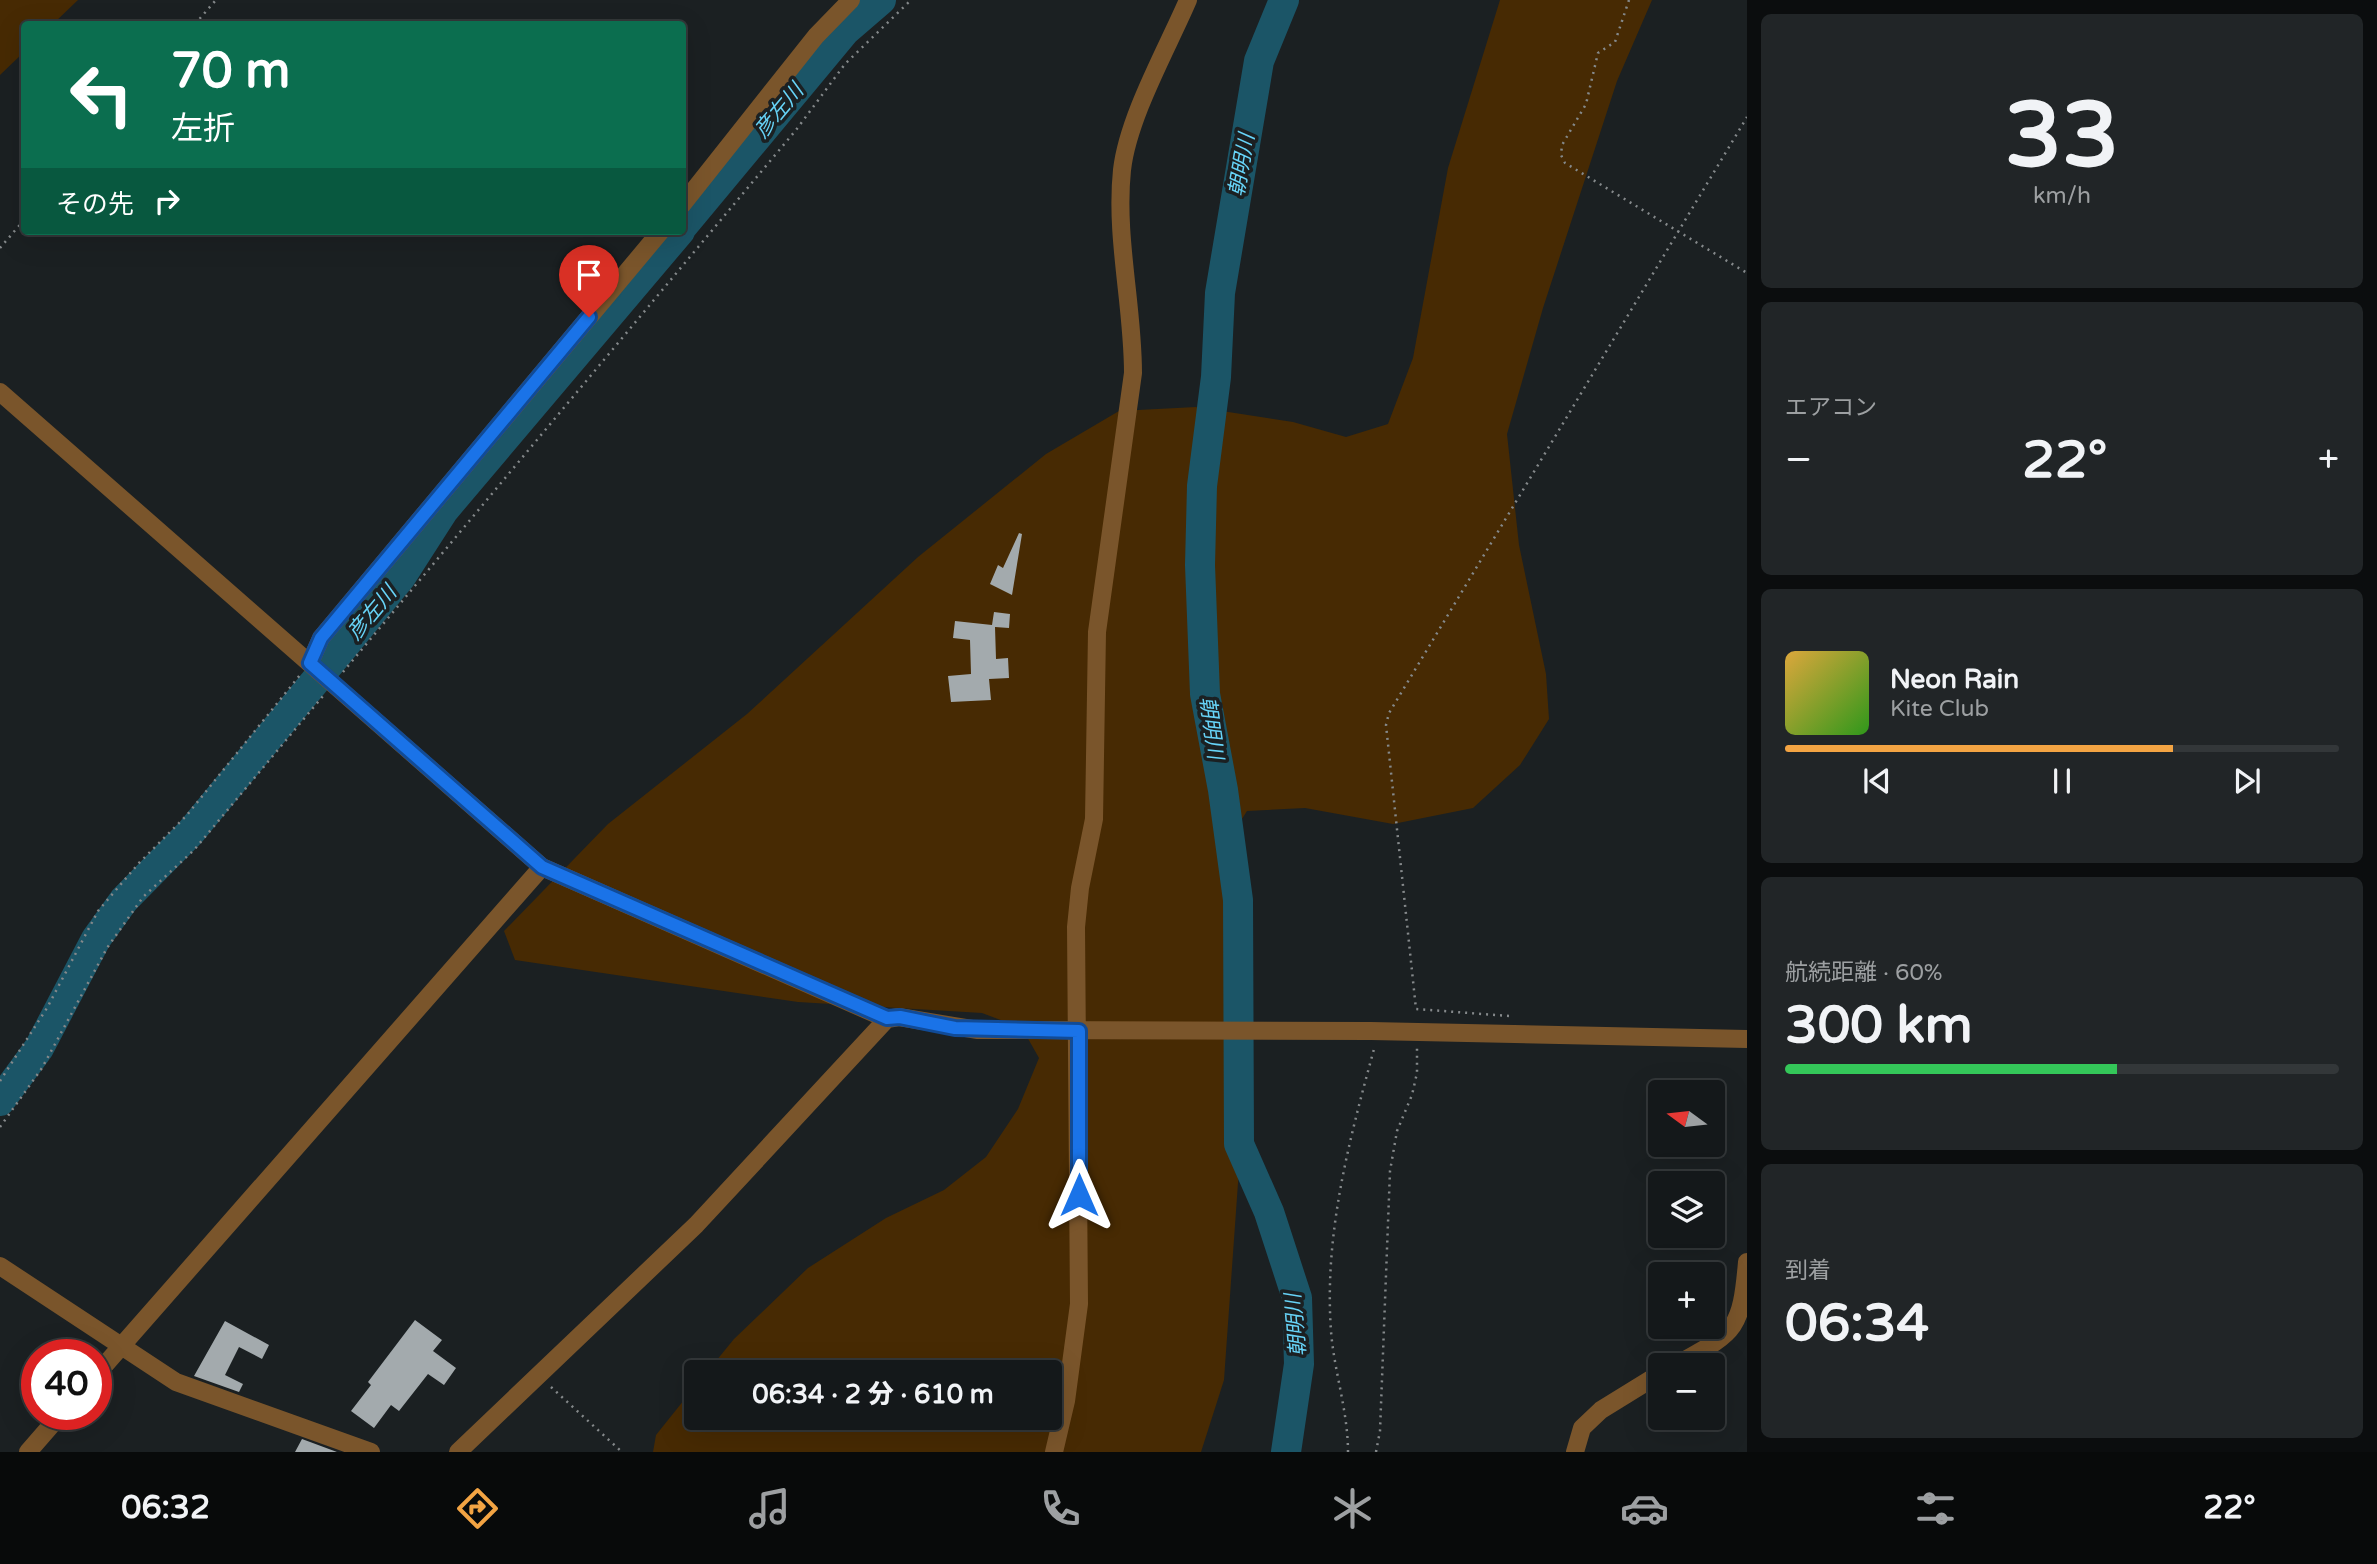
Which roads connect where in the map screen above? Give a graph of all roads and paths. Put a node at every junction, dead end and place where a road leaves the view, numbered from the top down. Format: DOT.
graph roads {
  1 [pos="216,0"];
  2 [pos="851,0"];
  3 [pos="911,0"];
  4 [pos="1188,0"];
  5 [pos="1629,0"];
  6 [pos="198,21"];
  7 [pos="1747,117"];
  8 [pos="686,200"];
  9 [pos="21,224"];
  10 [pos="1678,231"];
  11 [pos="658,235"];
  12 [pos="0,248"];
  13 [pos="1747,273"];
  14 [pos="0,392"];
  15 [pos="311,664"];
  16 [pos="332,682"];
  17 [pos="542,867"];
  18 [pos="1416,1009"];
  19 [pos="1509,1016"];
  20 [pos="887,1018"];
  21 [pos="1416,1030"];
  22 [pos="1079,1031"];
  23 [pos="1375,1031"];
  24 [pos="1747,1039"];
  25 [pos="0,1081"];
  26 [pos="0,1128"];
  27 [pos="1747,1262"];
  28 [pos="0,1266"];
  29 [pos="122,1346"];
  30 [pos="1695,1353"];
  31 [pos="112,1357"];
  32 [pos="538,1375"];
  33 [pos="1648,1381"];
  34 [pos="47,1430"];
  35 [pos="28,1452"];
  36 [pos="371,1452"];
  37 [pos="458,1452"];
  38 [pos="622,1452"];
  39 [pos="1054,1452"];
  40 [pos="1348,1452"];
  41 [pos="1376,1452"];
  42 [pos="1575,1452"];
  1 -- 6 [label="path"];
  2 -- 8 [label="street"];
  3 -- 16 [label="path"];
  4 -- 22 [label="street"];
  5 -- 10 [label="path"];
  7 -- 10 [label="path"];
  9 -- 12 [label="path"];
  10 -- 13 [label="path"];
  10 -- 18 [label="path"];
  11 -- 15 [label="street"];
  14 -- 15 [label="street"];
  15 -- 16 [label="street"];
  15 -- 25 [label="path"];
  16 -- 17 [label="street"];
  16 -- 26 [label="path"];
  17 -- 20 [label="street"];
  17 -- 29 [label="street"];
  18 -- 19 [label="path"];
  18 -- 21 [label="path"];
  20 -- 22 [label="street"];
  20 -- 32 [label="street"];
  21 -- 23 [label="street"];
  21 -- 24 [label="street"];
  21 -- 41 [label="path"];
  22 -- 23 [label="street"];
  22 -- 39 [label="street"];
  23 -- 40 [label="path"];
  27 -- 30 [label="street"];
  28 -- 29 [label="street"];
  29 -- 31 [label="street"];
  29 -- 36 [label="street"];
  32 -- 37 [label="street"];
  32 -- 38 [label="path"];
  33 -- 42 [label="street"];
  34 -- 35 [label="street"];
}
